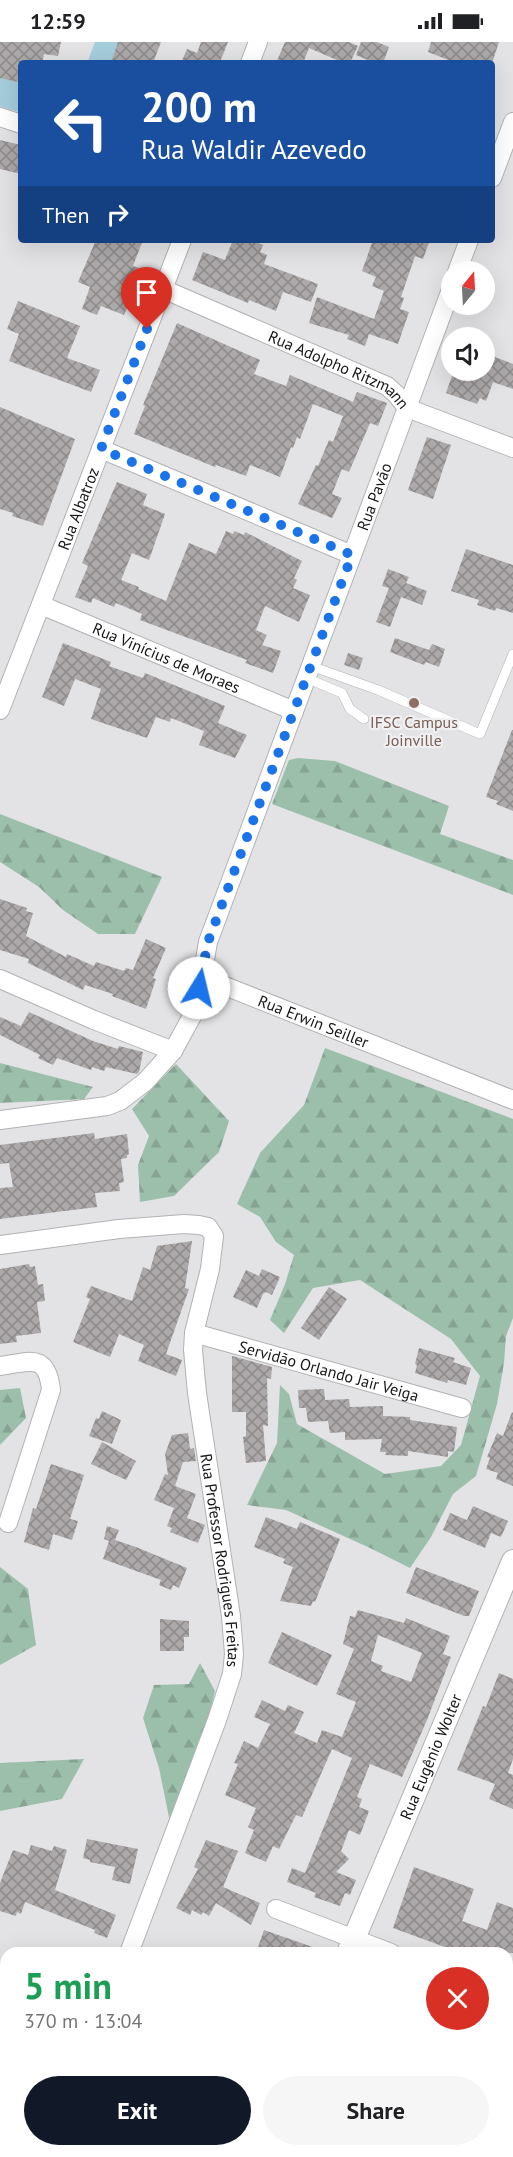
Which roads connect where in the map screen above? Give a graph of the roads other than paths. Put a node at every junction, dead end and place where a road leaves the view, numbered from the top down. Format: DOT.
graph roads {
  1 [pos="258,42"];
  2 [pos="251,60"];
  3 [pos="0,117"];
  4 [pos="513,122"];
  5 [pos="18,123"];
  6 [pos="495,170"];
  7 [pos="181,243"];
  8 [pos="468,243"];
  9 [pos="461,261"];
  10 [pos="163,289"];
  11 [pos="442,315"];
  12 [pos="407,408"];
  13 [pos="513,448"];
  14 [pos="101,449"];
  15 [pos="352,555"];
  16 [pos="41,604"];
  17 [pos="513,654"];
  18 [pos="308,672"];
  19 [pos="0,710"];
  20 [pos="294,711"];
  21 [pos="364,719"];
  22 [pos="202,977"];
  23 [pos="0,979"];
  24 [pos="173,1051"];
  25 [pos="513,1100"];
  26 [pos="0,1120"];
  27 [pos="0,1245"];
  28 [pos="194,1333"];
  29 [pos="0,1366"];
  30 [pos="462,1408"];
  31 [pos="8,1523"];
  32 [pos="511,1572"];
  33 [pos="276,1909"];
  34 [pos="351,1946"];
  35 [pos="131,1947"];
  1 -- 2 [label="street"];
  3 -- 5 [label="street"];
  4 -- 6 [label="street"];
  7 -- 10 [label="street, Rua Albatroz"];
  8 -- 9 [label="street"];
  10 -- 12 [label="street, Rua Adolpho Ritzmann"];
  10 -- 14 [label="street, Rua Albatroz"];
  11 -- 12 [label="street, Rua Pavão"];
  12 -- 13 [label="street, Rua Adolpho Ritzmann"];
  12 -- 15 [label="street, Rua Pavão"];
  14 -- 15 [label="street"];
  14 -- 16 [label="street, Rua Albatroz"];
  15 -- 18 [label="street, Rua Pavão"];
  16 -- 19 [label="street, Rua Albatroz"];
  16 -- 20 [label="street, Rua Vinícius de Moraes"];
  17 -- 18 [label="lane"];
  18 -- 20 [label="street, Rua Pavão"];
  18 -- 21 [label="lane"];
  20 -- 22 [label="street, Rua Pavão"];
  22 -- 24 [label="street"];
  22 -- 25 [label="street, Rua Erwin Seiller"];
  23 -- 24 [label="street"];
  24 -- 26 [label="street"];
  27 -- 28 [label="street, Rua Professor Rodrigues Freitas"];
  28 -- 30 [label="street, Servidão Orlando Jair Veiga"];
  28 -- 35 [label="street, Rua Professor Rodrigues Freitas"];
  29 -- 31 [label="street"];
  32 -- 34 [label="street, Rua Eugênio Wolter"];
  33 -- 34 [label="street"];
}
